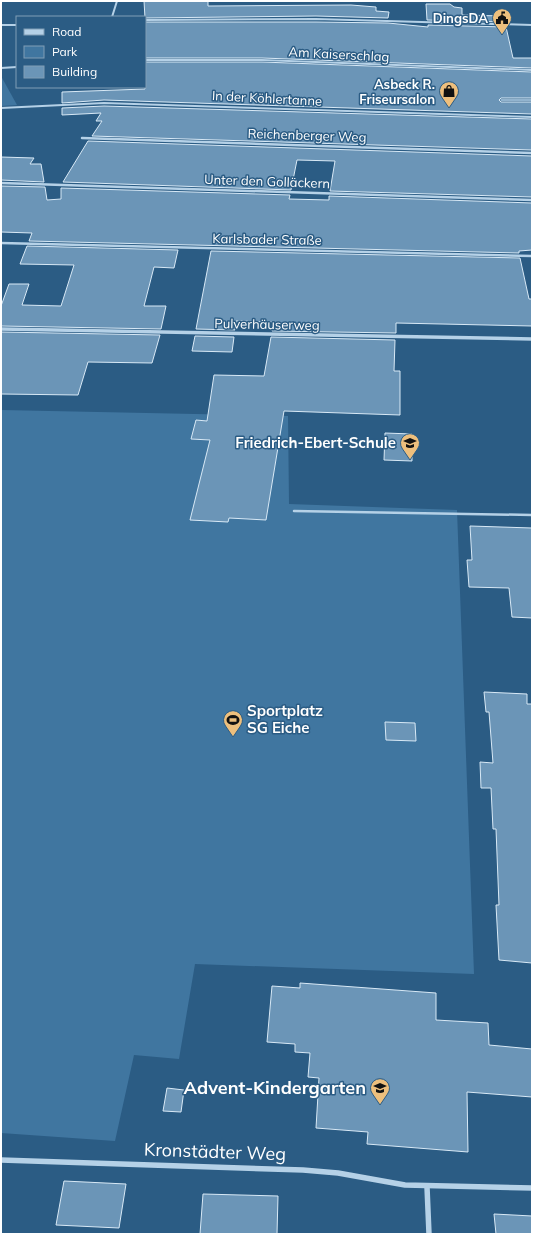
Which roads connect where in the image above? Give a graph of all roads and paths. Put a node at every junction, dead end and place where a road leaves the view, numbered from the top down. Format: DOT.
graph roads {
  1 [pos="117,1"];
  2 [pos="112,16"];
  3 [pos="146,20"];
  4 [pos="16,25"];
  5 [pos="532,25"];
  6 [pos="1,26"];
  7 [pos="146,60"];
  8 [pos="16,67"];
  9 [pos="1,68"];
  10 [pos="532,70"];
  11 [pos="500,100"];
  12 [pos="532,100"];
  13 [pos="1,108"];
  14 [pos="532,117"];
  15 [pos="82,138"];
  16 [pos="532,153"];
  17 [pos="1,183"];
  18 [pos="532,200"];
  19 [pos="1,243"];
  20 [pos="532,256"];
  21 [pos="1,329"];
  22 [pos="532,339"];
  23 [pos="294,511"];
  24 [pos="532,516"];
  25 [pos="1,1160"];
  26 [pos="427,1187"];
  27 [pos="532,1188"];
  28 [pos="429,1234"];
  1 -- 2 [label="street"];
  3 -- 5 [label="street"];
  4 -- 6 [label="street"];
  7 -- 10 [label="street, Am Kaiserschlag"];
  8 -- 9 [label="street"];
  11 -- 12 [label="lane"];
  13 -- 14 [label="street, In der Köhlertanne"];
  15 -- 16 [label="street, Reichenberger Weg"];
  17 -- 18 [label="street, Unter den Golläckern"];
  19 -- 20 [label="street, Karlsbader Straße"];
  21 -- 22 [label="street, Pulverhäuserweg"];
  23 -- 24 [label="lane"];
  25 -- 26 [label="street, Kronstädter Weg"];
  26 -- 27 [label="street, Kronstädter Weg"];
  26 -- 28 [label="street"];
}
